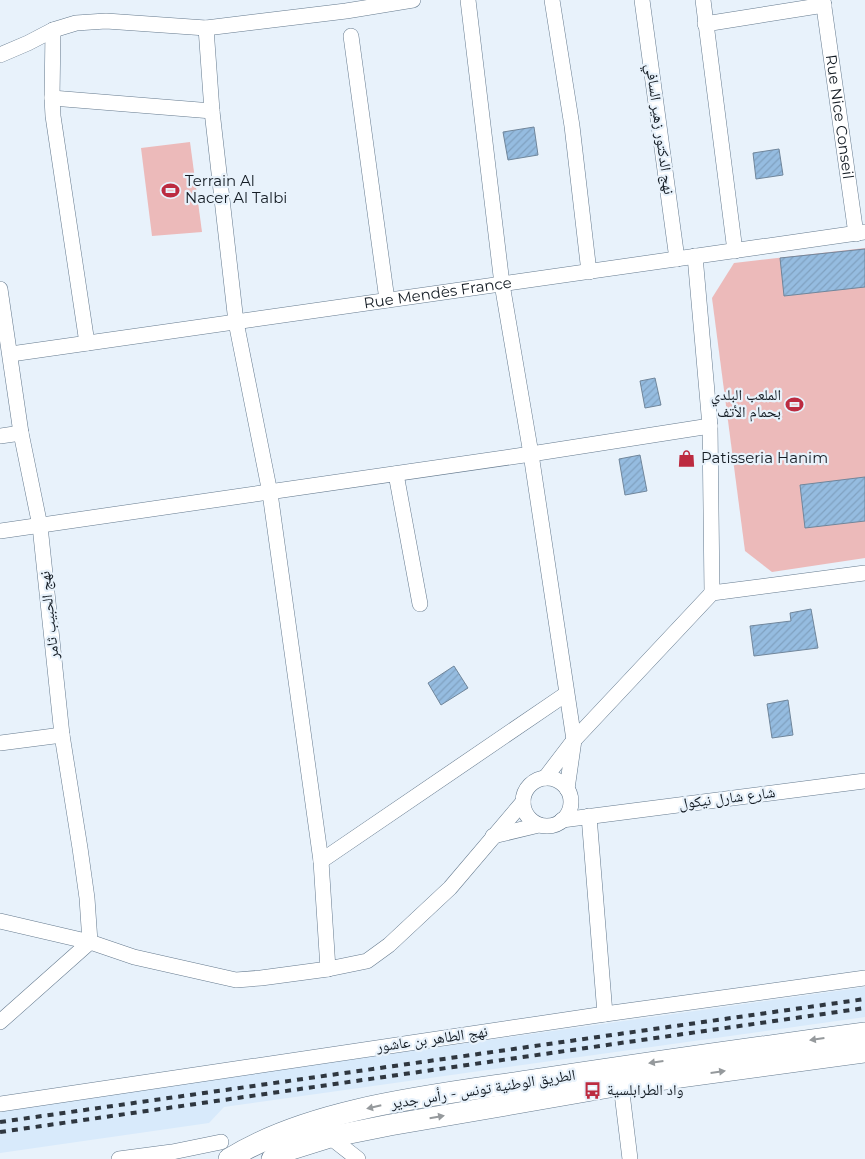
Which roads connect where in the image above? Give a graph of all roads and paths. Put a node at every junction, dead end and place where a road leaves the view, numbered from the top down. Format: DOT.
graph roads {
  1 [pos="413,0"];
  2 [pos="468,0"];
  3 [pos="552,0"];
  4 [pos="642,0"];
  5 [pos="703,0"];
  6 [pos="823,2"];
  7 [pos="705,24"];
  8 [pos="206,28"];
  9 [pos="53,30"];
  10 [pos="351,36"];
  11 [pos="0,55"];
  12 [pos="52,98"];
  13 [pos="212,111"];
  14 [pos="860,233"];
  15 [pos="735,251"];
  16 [pos="695,256"];
  17 [pos="677,259"];
  18 [pos="589,272"];
  19 [pos="502,284"];
  20 [pos="0,289"];
  21 [pos="387,300"];
  22 [pos="236,322"];
  23 [pos="88,343"];
  24 [pos="10,354"];
  25 [pos="710,426"];
  26 [pos="21,433"];
  27 [pos="0,436"];
  28 [pos="531,454"];
  29 [pos="396,474"];
  30 [pos="270,492"];
  31 [pos="40,526"];
  32 [pos="0,531"];
  33 [pos="865,573"];
  34 [pos="712,593"];
  35 [pos="420,604"];
  36 [pos="566,694"];
  37 [pos="62,735"];
  38 [pos="574,740"];
  39 [pos="0,743"];
  40 [pos="545,778"];
  41 [pos="865,781"];
  42 [pos="568,793"];
  43 [pos="523,802"];
  44 [pos="589,816"];
  45 [pos="562,820"];
  46 [pos="539,825"];
  47 [pos="493,836"];
  48 [pos="321,861"];
  49 [pos="0,921"];
  50 [pos="90,942"];
  51 [pos="328,969"];
  52 [pos="865,978"];
  53 [pos="605,1014"];
  54 [pos="0,1022"];
  55 [pos="865,1033"];
  56 [pos="865,1052"];
  57 [pos="621,1085"];
  58 [pos="0,1104"];
  59 [pos="330,1137"];
  60 [pos="225,1150"];
  61 [pos="119,1159"];
  62 [pos="272,1159"];
  63 [pos="358,1159"];
  64 [pos="630,1159"];
  1 -- 8 [label="street"];
  2 -- 19 [label="street"];
  3 -- 18 [label="street"];
  4 -- 17 [label="street, نهج الدكتور زهير السافي"];
  5 -- 7 [label="street"];
  6 -- 7 [label="street"];
  6 -- 14 [label="street, Rue Nice Conseil"];
  7 -- 15 [label="street"];
  8 -- 9 [label="street"];
  8 -- 13 [label="street"];
  9 -- 11 [label="street"];
  9 -- 12 [label="street"];
  10 -- 21 [label="street"];
  12 -- 13 [label="street"];
  12 -- 23 [label="street"];
  13 -- 22 [label="street"];
  14 -- 15 [label="street, Rue Mendès France"];
  15 -- 16 [label="street, Rue Mendès France"];
  16 -- 17 [label="street, Rue Mendès France"];
  16 -- 25 [label="street"];
  17 -- 18 [label="street, Rue Mendès France"];
  18 -- 19 [label="street, Rue Mendès France"];
  19 -- 21 [label="street, Rue Mendès France"];
  19 -- 28 [label="street"];
  20 -- 24 [label="street, نهج الحبيب ثامر"];
  21 -- 22 [label="street, Rue Mendès France"];
  22 -- 23 [label="street, Rue Mendès France"];
  22 -- 30 [label="street"];
  23 -- 24 [label="street, Rue Mendès France"];
  24 -- 26 [label="street, نهج الحبيب ثامر"];
  25 -- 28 [label="street"];
  25 -- 34 [label="street"];
  26 -- 27 [label="street"];
  26 -- 31 [label="street, نهج الحبيب ثامر"];
  28 -- 29 [label="street"];
  28 -- 36 [label="street"];
  29 -- 30 [label="street"];
  29 -- 35 [label="street"];
  30 -- 31 [label="street"];
  30 -- 48 [label="street"];
  31 -- 32 [label="street"];
  31 -- 37 [label="street, نهج الحبيب ثامر"];
  33 -- 34 [label="street"];
  34 -- 38 [label="street"];
  36 -- 38 [label="street"];
  36 -- 48 [label="street"];
  37 -- 39 [label="street"];
  37 -- 50 [label="street, نهج الحبيب ثامر"];
  38 -- 40 [label="street"];
  38 -- 42 [label="street"];
  40 -- 42 [label="street"];
  40 -- 43 [label="street"];
  41 -- 44 [label="street, شارع شارل نيكول"];
  42 -- 44 [label="street"];
  42 -- 45 [label="street"];
  43 -- 46 [label="street"];
  43 -- 47 [label="street"];
  44 -- 45 [label="street, شارع شارل نيكول"];
  44 -- 53 [label="street"];
  45 -- 46 [label="street"];
  46 -- 47 [label="street"];
  47 -- 51 [label="street"];
  48 -- 51 [label="street"];
  49 -- 50 [label="street"];
  50 -- 51 [label="street"];
  50 -- 54 [label="street"];
  52 -- 53 [label="street, نهج الطاهر بن عاشور"];
  53 -- 58 [label="street, نهج الطاهر بن عاشور"];
  55 -- 60 [label="highway, الطريق الوطنية تونس - رأس جدير, one-way"];
  57 -- 56 [label="highway, الطريق الوطنية تونس - رأس جدير, one-way"];
  59 -- 57 [label="highway, الطريق الوطنية تونس - رأس جدير, one-way"];
  57 -- 64 [label="street"];
  59 -- 62 [label="highway, الطريق الوطنية تونس - رأس جدير"];
  59 -- 63 [label="street"];
  60 -- 61 [label="street"];
}
